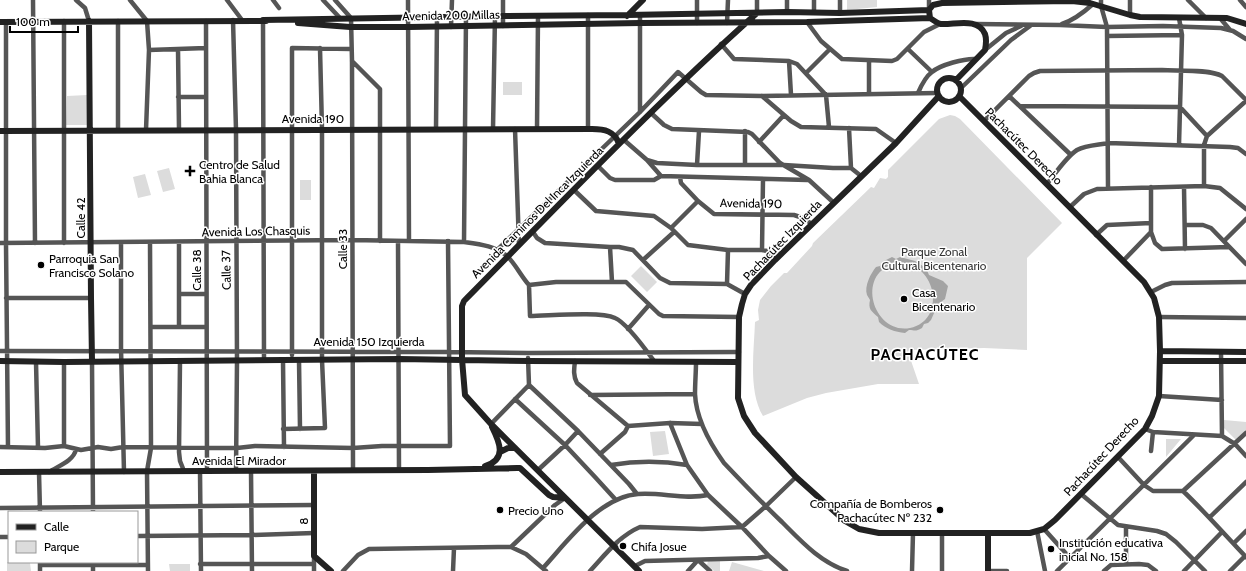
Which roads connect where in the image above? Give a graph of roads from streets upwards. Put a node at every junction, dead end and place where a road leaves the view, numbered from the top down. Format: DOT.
graph roads {
  1 [pos="33,0"];
  2 [pos="76,0"];
  3 [pos="227,0"];
  4 [pos="273,0"];
  5 [pos="323,0"];
  6 [pos="335,0"];
  7 [pos="408,0"];
  8 [pos="452,0"];
  9 [pos="503,0"];
  10 [pos="642,0"];
  11 [pos="697,0"];
  12 [pos="728,0"];
  13 [pos="756,0"];
  14 [pos="787,0"];
  15 [pos="814,0"];
  16 [pos="840,0"];
  17 [pos="929,0"];
  18 [pos="1130,0"];
  19 [pos="1188,0"];
  20 [pos="1240,0"];
  21 [pos="132,1"];
  22 [pos="958,1"];
  23 [pos="987,1"];
  24 [pos="1015,1"];
  25 [pos="1043,1"];
  26 [pos="1072,1"];
  27 [pos="1101,3"];
  28 [pos="1093,4"];
  29 [pos="1246,6"];
  30 [pos="279,8"];
  31 [pos="929,10"];
  32 [pos="756,12"];
  33 [pos="787,12"];
  34 [pos="814,12"];
  35 [pos="697,13"];
  36 [pos="728,13"];
  37 [pos="840,13"];
  38 [pos="627,15"];
  39 [pos="640,15"];
  40 [pos="1130,15"];
  41 [pos="466,16"];
  42 [pos="495,16"];
  43 [pos="503,16"];
  44 [pos="538,16"];
  45 [pos="588,16"];
  46 [pos="437,17"];
  47 [pos="452,17"];
  48 [pos="340,18"];
  49 [pos="351,18"];
  50 [pos="408,18"];
  51 [pos="930,18"];
  52 [pos="1179,18"];
  53 [pos="1206,18"];
  54 [pos="1220,18"];
  55 [pos="233,20"];
  56 [pos="242,20"];
  57 [pos="264,20"];
  58 [pos="64,21"];
  59 [pos="90,21"];
  60 [pos="118,21"];
  61 [pos="147,21"];
  62 [pos="206,21"];
  63 [pos="3,22"];
  64 [pos="33,22"];
  65 [pos="807,22"];
  66 [pos="640,23"];
  67 [pos="697,23"];
  68 [pos="727,23"];
  69 [pos="745,23"];
  70 [pos="588,24"];
  71 [pos="619,24"];
  72 [pos="940,24"];
  73 [pos="974,24"];
  74 [pos="1246,24"];
  75 [pos="538,25"];
  76 [pos="1024,25"];
  77 [pos="1034,25"];
  78 [pos="1060,25"];
  79 [pos="494,26"];
  80 [pos="503,26"];
  81 [pos="350,27"];
  82 [pos="409,27"];
  83 [pos="437,27"];
  84 [pos="451,27"];
  85 [pos="466,27"];
  86 [pos="1107,27"];
  87 [pos="1181,27"];
  88 [pos="1230,30"];
  89 [pos="1182,35"];
  90 [pos="1107,36"];
  91 [pos="1246,39"];
  92 [pos="721,44"];
  93 [pos="206,48"];
  94 [pos="320,48"];
  95 [pos="178,49"];
  96 [pos="351,49"];
  97 [pos="830,49"];
  98 [pos="908,49"];
  99 [pos="148,50"];
  100 [pos="984,50"];
  101 [pos="976,59"];
  102 [pos="352,61"];
  103 [pos="789,61"];
  104 [pos="869,61"];
  105 [pos="1107,70"];
  106 [pos="1180,71"];
  107 [pos="932,72"];
  108 [pos="806,73"];
  109 [pos="686,79"];
  110 [pos="956,80"];
  111 [pos="961,88"];
  112 [pos="869,93"];
  113 [pos="918,93"];
  114 [pos="826,95"];
  115 [pos="937,95"];
  116 [pos="762,96"];
  117 [pos="791,96"];
  118 [pos="960,96"];
  119 [pos="1009,96"];
  120 [pos="206,97"];
  121 [pos="178,98"];
  122 [pos="1246,101"];
  123 [pos="1020,106"];
  124 [pos="1180,107"];
  125 [pos="1107,108"];
  126 [pos="640,112"];
  127 [pos="651,113"];
  128 [pos="784,115"];
  129 [pos="984,121"];
  130 [pos="829,127"];
  131 [pos="849,128"];
  132 [pos="264,129"];
  133 [pos="293,129"];
  134 [pos="322,129"];
  135 [pos="352,129"];
  136 [pos="379,129"];
  137 [pos="408,129"];
  138 [pos="436,129"];
  139 [pos="464,129"];
  140 [pos="493,129"];
  141 [pos="514,129"];
  142 [pos="537,129"];
  143 [pos="588,129"];
  144 [pos="3,130"];
  145 [pos="34,130"];
  146 [pos="64,130"];
  147 [pos="90,130"];
  148 [pos="118,130"];
  149 [pos="146,130"];
  150 [pos="178,130"];
  151 [pos="206,130"];
  152 [pos="236,130"];
  153 [pos="699,131"];
  154 [pos="745,131"];
  155 [pos="615,136"];
  156 [pos="1207,136"];
  157 [pos="621,142"];
  158 [pos="759,142"];
  159 [pos="896,143"];
  160 [pos="1108,143"];
  161 [pos="1178,145"];
  162 [pos="1204,145"];
  163 [pos="1246,154"];
  164 [pos="1071,155"];
  165 [pos="647,160"];
  166 [pos="697,165"];
  167 [pos="745,165"];
  168 [pos="784,165"];
  169 [pos="598,166"];
  170 [pos="851,168"];
  171 [pos="661,176"];
  172 [pos="680,176"];
  173 [pos="861,176"];
  174 [pos="763,179"];
  175 [pos="809,180"];
  176 [pos="1047,184"];
  177 [pos="1204,186"];
  178 [pos="1151,187"];
  179 [pos="1184,187"];
  180 [pos="1108,188"];
  181 [pos="574,190"];
  182 [pos="698,200"];
  183 [pos="834,203"];
  184 [pos="1070,207"];
  185 [pos="1246,208"];
  186 [pos="764,214"];
  187 [pos="1246,219"];
  188 [pos="1151,223"];
  189 [pos="812,224"];
  190 [pos="1185,225"];
  191 [pos="671,228"];
  192 [pos="519,230"];
  193 [pos="533,232"];
  194 [pos="674,232"];
  195 [pos="1151,232"];
  196 [pos="1096,235"];
  197 [pos="352,240"];
  198 [pos="264,241"];
  199 [pos="293,241"];
  200 [pos="322,241"];
  201 [pos="380,241"];
  202 [pos="398,241"];
  203 [pos="409,241"];
  204 [pos="448,241"];
  205 [pos="1224,241"];
  206 [pos="150,242"];
  207 [pos="179,242"];
  208 [pos="206,242"];
  209 [pos="236,242"];
  210 [pos="464,242"];
  211 [pos="35,243"];
  212 [pos="64,243"];
  213 [pos="91,243"];
  214 [pos="122,243"];
  215 [pos="0,244"];
  216 [pos="6,244"];
  217 [pos="519,245"];
  218 [pos="1229,247"];
  219 [pos="610,248"];
  220 [pos="1185,249"];
  221 [pos="498,250"];
  222 [pos="728,250"];
  223 [pos="762,250"];
  224 [pos="508,257"];
  225 [pos="643,260"];
  226 [pos="775,260"];
  227 [pos="1124,260"];
  228 [pos="1246,264"];
  229 [pos="612,282"];
  230 [pos="1246,282"];
  231 [pos="727,284"];
  232 [pos="529,285"];
  233 [pos="1151,292"];
  234 [pos="179,294"];
  235 [pos="206,294"];
  236 [pos="745,294"];
  237 [pos="6,298"];
  238 [pos="91,298"];
  239 [pos="649,304"];
  240 [pos="739,317"];
  241 [pos="1159,317"];
  242 [pos="1246,318"];
  243 [pos="150,327"];
  244 [pos="179,327"];
  245 [pos="206,327"];
  246 [pos="628,329"];
  247 [pos="0,351"];
  248 [pos="121,351"];
  249 [pos="151,351"];
  250 [pos="206,351"];
  251 [pos="237,351"];
  252 [pos="1160,351"];
  253 [pos="7,352"];
  254 [pos="92,352"];
  255 [pos="264,352"];
  256 [pos="292,352"];
  257 [pos="322,352"];
  258 [pos="353,352"];
  259 [pos="399,352"];
  260 [pos="449,352"];
  261 [pos="462,352"];
  262 [pos="738,352"];
  263 [pos="1221,352"];
  264 [pos="1246,352"];
  265 [pos="528,353"];
  266 [pos="648,353"];
  267 [pos="399,359"];
  268 [pos="449,359"];
  269 [pos="462,359"];
  270 [pos="180,360"];
  271 [pos="237,360"];
  272 [pos="264,360"];
  273 [pos="283,360"];
  274 [pos="299,360"];
  275 [pos="322,360"];
  276 [pos="353,360"];
  277 [pos="0,361"];
  278 [pos="92,361"];
  279 [pos="151,361"];
  280 [pos="207,361"];
  281 [pos="292,361"];
  282 [pos="528,361"];
  283 [pos="575,361"];
  284 [pos="654,361"];
  285 [pos="1160,361"];
  286 [pos="1246,361"];
  287 [pos="7,362"];
  288 [pos="36,362"];
  289 [pos="64,362"];
  290 [pos="122,362"];
  291 [pos="696,362"];
  292 [pos="738,362"];
  293 [pos="1221,362"];
  294 [pos="529,385"];
  295 [pos="695,394"];
  296 [pos="590,395"];
  297 [pos="1159,396"];
  298 [pos="516,399"];
  299 [pos="1222,400"];
  300 [pos="670,423"];
  301 [pos="491,424"];
  302 [pos="702,424"];
  303 [pos="628,426"];
  304 [pos="283,429"];
  305 [pos="300,429"];
  306 [pos="1145,429"];
  307 [pos="578,431"];
  308 [pos="1154,432"];
  309 [pos="1246,433"];
  310 [pos="1194,435"];
  311 [pos="1222,436"];
  312 [pos="1234,444"];
  313 [pos="565,445"];
  314 [pos="64,446"];
  315 [pos="0,447"];
  316 [pos="8,447"];
  317 [pos="123,447"];
  318 [pos="179,447"];
  319 [pos="284,447"];
  320 [pos="399,447"];
  321 [pos="38,448"];
  322 [pos="93,448"];
  323 [pos="151,448"];
  324 [pos="207,448"];
  325 [pos="237,448"];
  326 [pos="353,448"];
  327 [pos="516,448"];
  328 [pos="76,449"];
  329 [pos="1151,451"];
  330 [pos="600,454"];
  331 [pos="499,455"];
  332 [pos="1246,456"];
  333 [pos="1118,457"];
  334 [pos="611,465"];
  335 [pos="687,465"];
  336 [pos="479,468"];
  337 [pos="508,468"];
  338 [pos="314,470"];
  339 [pos="353,470"];
  340 [pos="399,470"];
  341 [pos="538,470"];
  342 [pos="93,471"];
  343 [pos="147,471"];
  344 [pos="184,471"];
  345 [pos="200,471"];
  346 [pos="207,471"];
  347 [pos="236,471"];
  348 [pos="251,471"];
  349 [pos="0,472"];
  350 [pos="39,472"];
  351 [pos="49,472"];
  352 [pos="124,472"];
  353 [pos="796,477"];
  354 [pos="1246,482"];
  355 [pos="550,483"];
  356 [pos="1144,485"];
  357 [pos="1183,491"];
  358 [pos="544,492"];
  359 [pos="637,494"];
  360 [pos="1081,494"];
  361 [pos="708,495"];
  362 [pos="565,498"];
  363 [pos="616,500"];
  364 [pos="314,505"];
  365 [pos="766,506"];
  366 [pos="147,507"];
  367 [pos="200,507"];
  368 [pos="251,507"];
  369 [pos="0,508"];
  370 [pos="40,510"];
  371 [pos="93,510"];
  372 [pos="1210,517"];
  373 [pos="1110,518"];
  374 [pos="588,520"];
  375 [pos="742,527"];
  376 [pos="1044,528"];
  377 [pos="1126,528"];
  378 [pos="1037,531"];
  379 [pos="1246,531"];
  380 [pos="1222,532"];
  381 [pos="314,533"];
  382 [pos="913,533"];
  383 [pos="942,534"];
  384 [pos="988,534"];
  385 [pos="200,535"];
  386 [pos="252,535"];
  387 [pos="138,536"];
  388 [pos="147,536"];
  389 [pos="1234,544"];
  390 [pos="614,546"];
  391 [pos="511,547"];
  392 [pos="454,548"];
  393 [pos="314,556"];
  394 [pos="769,556"];
  395 [pos="1246,556"];
  396 [pos="1070,558"];
  397 [pos="698,560"];
  398 [pos="1194,560"];
  399 [pos="40,564"];
  400 [pos="200,564"];
  401 [pos="252,564"];
  402 [pos="314,564"];
  403 [pos="1126,564"];
  404 [pos="148,565"];
  405 [pos="93,566"];
  406 [pos="637,569"];
  407 [pos="545,570"];
  408 [pos="844,570"];
  409 [pos="40,571"];
  410 [pos="148,571"];
  411 [pos="201,571"];
  412 [pos="252,571"];
  413 [pos="314,571"];
  414 [pos="331,571"];
  415 [pos="343,571"];
  416 [pos="454,571"];
  417 [pos="590,571"];
  418 [pos="688,571"];
  419 [pos="710,571"];
  420 [pos="786,571"];
  421 [pos="912,571"];
  422 [pos="942,571"];
  423 [pos="988,571"];
  424 [pos="1007,571"];
  425 [pos="1045,571"];
  426 [pos="1057,571"];
  427 [pos="1104,571"];
  428 [pos="1156,571"];
  429 [pos="1184,571"];
  430 [pos="1205,571"];
  431 [pos="1230,571"];
  1 -- 64 [label="street"];
  2 -- 59 [label="street, Calle 42"];
  3 -- 56 [label="street"];
  4 -- 30 [label="street"];
  5 -- 48 [label="street"];
  6 -- 49 [label="street"];
  7 -- 50 [label="street"];
  8 -- 47 [label="street"];
  9 -- 43 [label="street"];
  10 -- 38 [label="street"];
  11 -- 35 [label="street"];
  12 -- 36 [label="street"];
  13 -- 32 [label="street"];
  14 -- 33 [label="street"];
  15 -- 34 [label="street"];
  16 -- 37 [label="street"];
  17 -- 31 [label="street"];
  18 -- 40 [label="street"];
  19 -- 53 [label="street"];
  20 -- 29 [label="street"];
  21 -- 61 [label="street"];
  22 -- 23 [label="street, Avenida 200 Millas"];
  22 -- 31 [label="street, Avenida 200 Millas"];
  23 -- 24 [label="street, Avenida 200 Millas"];
  24 -- 25 [label="street, Avenida 200 Millas"];
  25 -- 26 [label="street, Avenida 200 Millas"];
  26 -- 28 [label="street, Avenida 200 Millas"];
  27 -- 28 [label="street, Avenida 200 Millas"];
  27 -- 40 [label="street, Avenida 200 Millas"];
  27 -- 86 [label="street"];
  28 -- 78 [label="street"];
  31 -- 37 [label="street, Avenida 200 Millas"];
  31 -- 51 [label="street"];
  32 -- 33 [label="street, Avenida 200 Millas"];
  32 -- 36 [label="street, Avenida 200 Millas"];
  32 -- 69 [label="street, Avenida Caminos Del Inca Izquierda"];
  33 -- 34 [label="street, Avenida 200 Millas"];
  34 -- 37 [label="street, Avenida 200 Millas"];
  35 -- 36 [label="street, Avenida 200 Millas"];
  35 -- 39 [label="street, Avenida 200 Millas"];
  35 -- 67 [label="street"];
  36 -- 68 [label="street"];
  38 -- 39 [label="street, Avenida 200 Millas"];
  38 -- 45 [label="street, Avenida 200 Millas"];
  38 -- 71 [label="street"];
  39 -- 66 [label="street"];
  40 -- 52 [label="street, Avenida 200 Millas"];
  41 -- 42 [label="street, Avenida 200 Millas"];
  41 -- 47 [label="street, Avenida 200 Millas"];
  41 -- 85 [label="street"];
  42 -- 43 [label="street, Avenida 200 Millas"];
  42 -- 79 [label="street"];
  43 -- 44 [label="street, Avenida 200 Millas"];
  43 -- 80 [label="street"];
  44 -- 45 [label="street, Avenida 200 Millas"];
  44 -- 75 [label="street"];
  45 -- 70 [label="street"];
  46 -- 47 [label="street, Avenida 200 Millas"];
  46 -- 50 [label="street, Avenida 200 Millas"];
  46 -- 83 [label="street"];
  47 -- 84 [label="street"];
  48 -- 49 [label="street, Avenida 200 Millas"];
  48 -- 57 [label="street, Avenida 200 Millas"];
  49 -- 50 [label="street, Avenida 200 Millas"];
  49 -- 81 [label="street, Calle 33"];
  50 -- 82 [label="street"];
  51 -- 65 [label="street, Avenida 200 Millas"];
  51 -- 72 [label="street"];
  52 -- 53 [label="street, Avenida 200 Millas"];
  52 -- 87 [label="street"];
  53 -- 54 [label="street, Avenida 200 Millas"];
  54 -- 74 [label="street, Avenida 200 Millas"];
  54 -- 88 [label="street"];
  55 -- 56 [label="street, Avenida 200 Millas"];
  55 -- 62 [label="street, Avenida 200 Millas"];
  55 -- 152 [label="street, Calle 37"];
  56 -- 57 [label="street, Avenida 200 Millas"];
  57 -- 81 [label="street, Avenida 200 Millas"];
  57 -- 132 [label="street"];
  58 -- 59 [label="street, Avenida 200 Millas"];
  58 -- 64 [label="street, Avenida 200 Millas"];
  58 -- 146 [label="street"];
  59 -- 60 [label="street, Avenida 200 Millas"];
  59 -- 147 [label="street, Calle 42"];
  60 -- 61 [label="street, Avenida 200 Millas"];
  60 -- 148 [label="street"];
  61 -- 62 [label="street, Avenida 200 Millas"];
  61 -- 99 [label="street"];
  62 -- 93 [label="street, Calle 38"];
  63 -- 64 [label="street, Avenida 200 Millas"];
  63 -- 144 [label="street"];
  64 -- 145 [label="street"];
  65 -- 69 [label="street, Avenida 200 Millas"];
  65 -- 97 [label="street"];
  66 -- 67 [label="street, Avenida 200 Millas"];
  66 -- 71 [label="street, Avenida 200 Millas"];
  66 -- 126 [label="street"];
  67 -- 68 [label="street, Avenida 200 Millas"];
  68 -- 69 [label="street, Avenida 200 Millas"];
  69 -- 92 [label="street, Avenida Caminos Del Inca Izquierda"];
  70 -- 71 [label="street, Avenida 200 Millas"];
  70 -- 75 [label="street, Avenida 200 Millas"];
  70 -- 143 [label="street"];
  72 -- 73 [label="street"];
  72 -- 98 [label="street"];
  73 -- 76 [label="street"];
  73 -- 100 [label="street"];
  75 -- 80 [label="street, Avenida 200 Millas"];
  75 -- 142 [label="street"];
  76 -- 77 [label="street"];
  76 -- 100 [label="street"];
  77 -- 78 [label="street"];
  77 -- 111 [label="street"];
  78 -- 86 [label="street"];
  79 -- 80 [label="street, Avenida 200 Millas"];
  79 -- 85 [label="street, Avenida 200 Millas"];
  79 -- 140 [label="street"];
  81 -- 82 [label="street, Avenida 200 Millas"];
  81 -- 96 [label="street, Calle 33"];
  82 -- 83 [label="street, Avenida 200 Millas"];
  82 -- 137 [label="street"];
  83 -- 84 [label="street, Avenida 200 Millas"];
  83 -- 138 [label="street"];
  84 -- 85 [label="street, Avenida 200 Millas"];
  85 -- 139 [label="street"];
  86 -- 87 [label="street"];
  86 -- 90 [label="street"];
  87 -- 88 [label="street"];
  87 -- 89 [label="street"];
  88 -- 91 [label="street"];
  89 -- 90 [label="street"];
  89 -- 106 [label="street"];
  90 -- 105 [label="street"];
  92 -- 103 [label="street"];
  92 -- 109 [label="street, Avenida Caminos Del Inca Izquierda"];
  93 -- 95 [label="street"];
  93 -- 120 [label="street, Calle 38"];
  94 -- 96 [label="street"];
  94 -- 133 [label="street"];
  94 -- 134 [label="street"];
  95 -- 99 [label="street"];
  95 -- 121 [label="street"];
  96 -- 102 [label="street, Calle 33"];
  97 -- 104 [label="street"];
  97 -- 108 [label="street"];
  98 -- 104 [label="street"];
  98 -- 107 [label="street"];
  99 -- 149 [label="street"];
  100 -- 101 [label="street"];
  101 -- 107 [label="street"];
  101 -- 110 [label="street"];
  102 -- 135 [label="street, Calle 33"];
  102 -- 136 [label="street"];
  103 -- 108 [label="street"];
  103 -- 117 [label="street"];
  104 -- 112 [label="street"];
  105 -- 106 [label="street"];
  105 -- 119 [label="street"];
  105 -- 125 [label="street"];
  106 -- 122 [label="street"];
  106 -- 124 [label="street"];
  107 -- 113 [label="street"];
  108 -- 114 [label="street"];
  109 -- 116 [label="street"];
  109 -- 126 [label="street, Avenida Caminos Del Inca Izquierda"];
  109 -- 127 [label="street, Avenida Caminos Del Inca Izquierda"];
  110 -- 111 [label="street"];
  110 -- 115 [label="street"];
  111 -- 118 [label="street"];
  112 -- 113 [label="street"];
  112 -- 114 [label="street"];
  113 -- 115 [label="street"];
  114 -- 117 [label="street"];
  114 -- 130 [label="street"];
  115 -- 118 [label="street"];
  115 -- 159 [label="street, Pachacútec Izquierda"];
  116 -- 117 [label="street"];
  116 -- 128 [label="street"];
  118 -- 129 [label="street, Pachacútec Derecho"];
  119 -- 123 [label="street"];
  119 -- 129 [label="street"];
  120 -- 121 [label="street"];
  120 -- 151 [label="street, Calle 38"];
  121 -- 150 [label="street"];
  122 -- 156 [label="street"];
  123 -- 125 [label="street"];
  123 -- 164 [label="street"];
  124 -- 125 [label="street"];
  124 -- 156 [label="street"];
  124 -- 161 [label="street"];
  125 -- 160 [label="street"];
  126 -- 155 [label="street, Avenida Caminos Del Inca Izquierda"];
  127 -- 153 [label="street"];
  127 -- 157 [label="street, Avenida Caminos Del Inca Izquierda"];
  128 -- 130 [label="street"];
  128 -- 158 [label="street"];
  129 -- 176 [label="street, Pachacútec Derecho"];
  130 -- 131 [label="street"];
  131 -- 159 [label="street"];
  131 -- 170 [label="street"];
  132 -- 133 [label="street, Avenida 190"];
  132 -- 152 [label="street, Avenida 190"];
  132 -- 198 [label="street"];
  133 -- 134 [label="street, Avenida 190"];
  133 -- 199 [label="street"];
  134 -- 135 [label="street, Avenida 190"];
  134 -- 200 [label="street"];
  135 -- 136 [label="street, Avenida 190"];
  135 -- 197 [label="street, Calle 33"];
  136 -- 137 [label="street, Avenida 190"];
  136 -- 201 [label="street"];
  137 -- 138 [label="street, Avenida 190"];
  137 -- 203 [label="street"];
  138 -- 139 [label="street, Avenida 190"];
  139 -- 140 [label="street, Avenida 190"];
  139 -- 210 [label="street"];
  140 -- 141 [label="street, Avenida 190"];
  141 -- 142 [label="street, Avenida 190"];
  141 -- 192 [label="street"];
  142 -- 143 [label="street, Avenida 190"];
  143 -- 155 [label="street, Avenida 190"];
  144 -- 145 [label="street, Avenida 190"];
  144 -- 216 [label="street"];
  145 -- 146 [label="street, Avenida 190"];
  145 -- 211 [label="street"];
  146 -- 147 [label="street, Avenida 190"];
  146 -- 212 [label="street"];
  147 -- 148 [label="street, Avenida 190"];
  147 -- 213 [label="street, Calle 42"];
  148 -- 149 [label="street, Avenida 190"];
  149 -- 150 [label="street, Avenida 190"];
  150 -- 151 [label="street, Avenida 190"];
  151 -- 152 [label="street, Avenida 190"];
  151 -- 208 [label="street, Calle 38"];
  152 -- 209 [label="street, Calle 37"];
  153 -- 154 [label="street"];
  153 -- 166 [label="street"];
  154 -- 158 [label="street"];
  154 -- 167 [label="street"];
  155 -- 157 [label="street"];
  155 -- 192 [label="street, Avenida Caminos Del Inca Izquierda"];
  156 -- 162 [label="street"];
  157 -- 165 [label="street"];
  157 -- 169 [label="street, Avenida Caminos Del Inca Izquierda"];
  158 -- 168 [label="street"];
  159 -- 173 [label="street, Pachacútec Izquierda"];
  160 -- 161 [label="street"];
  160 -- 164 [label="street"];
  160 -- 180 [label="street"];
  161 -- 162 [label="street"];
  162 -- 163 [label="street"];
  162 -- 177 [label="street"];
  164 -- 176 [label="street"];
  165 -- 166 [label="street"];
  165 -- 171 [label="street"];
  166 -- 167 [label="street"];
  167 -- 168 [label="street"];
  168 -- 170 [label="street"];
  168 -- 175 [label="street"];
  169 -- 171 [label="street"];
  169 -- 181 [label="street, Avenida Caminos Del Inca Izquierda"];
  170 -- 173 [label="street"];
  171 -- 172 [label="street"];
  172 -- 174 [label="street"];
  172 -- 182 [label="street, Avenida 190"];
  173 -- 183 [label="street, Pachacútec Izquierda"];
  174 -- 175 [label="street"];
  174 -- 186 [label="street"];
  175 -- 183 [label="street"];
  176 -- 184 [label="street, Pachacútec Derecho"];
  177 -- 179 [label="street"];
  177 -- 185 [label="street"];
  178 -- 179 [label="street"];
  178 -- 180 [label="street"];
  178 -- 188 [label="street"];
  179 -- 190 [label="street"];
  180 -- 184 [label="street"];
  181 -- 191 [label="street"];
  181 -- 193 [label="street, Avenida Caminos Del Inca Izquierda"];
  182 -- 186 [label="street, Avenida 190"];
  182 -- 191 [label="street"];
  183 -- 189 [label="street, Pachacútec Izquierda"];
  184 -- 196 [label="street, Pachacútec Derecho"];
  186 -- 189 [label="street, Avenida 190"];
  186 -- 223 [label="street"];
  187 -- 205 [label="street"];
  188 -- 195 [label="street"];
  188 -- 196 [label="street"];
  189 -- 226 [label="street, Pachacútec Izquierda"];
  190 -- 205 [label="street"];
  190 -- 220 [label="street"];
  191 -- 194 [label="street"];
  192 -- 217 [label="street"];
  192 -- 221 [label="street, Avenida Caminos Del Inca Izquierda"];
  193 -- 217 [label="street, Avenida Caminos Del Inca Izquierda"];
  193 -- 219 [label="street"];
  194 -- 222 [label="street"];
  194 -- 225 [label="street"];
  195 -- 220 [label="street"];
  195 -- 227 [label="street"];
  196 -- 227 [label="street, Pachacútec Derecho"];
  197 -- 200 [label="street, Avenida Los Chasquis"];
  197 -- 201 [label="street, Avenida Los Chasquis"];
  197 -- 258 [label="street, Calle 33"];
  198 -- 199 [label="street, Avenida Los Chasquis"];
  198 -- 209 [label="street, Avenida Los Chasquis"];
  198 -- 255 [label="street"];
  199 -- 200 [label="street, Avenida Los Chasquis"];
  199 -- 256 [label="street"];
  200 -- 257 [label="street"];
  201 -- 202 [label="street, Avenida Los Chasquis"];
  202 -- 203 [label="street, Avenida Los Chasquis"];
  202 -- 259 [label="street"];
  203 -- 204 [label="street, Avenida Los Chasquis"];
  204 -- 210 [label="street, Avenida Los Chasquis"];
  204 -- 260 [label="street"];
  205 -- 218 [label="street"];
  206 -- 207 [label="street, Avenida Los Chasquis"];
  206 -- 214 [label="street, Avenida Los Chasquis"];
  206 -- 243 [label="street"];
  207 -- 208 [label="street, Avenida Los Chasquis"];
  207 -- 234 [label="street"];
  208 -- 209 [label="street, Avenida Los Chasquis"];
  208 -- 235 [label="street, Calle 38"];
  209 -- 251 [label="street, Calle 37"];
  210 -- 221 [label="street, Avenida Los Chasquis"];
  211 -- 212 [label="street, Avenida Los Chasquis"];
  211 -- 216 [label="street, Avenida Los Chasquis"];
  212 -- 213 [label="street, Avenida Los Chasquis"];
  213 -- 214 [label="street, Avenida Los Chasquis"];
  213 -- 238 [label="street, Calle 42"];
  214 -- 248 [label="street"];
  215 -- 216 [label="street, Avenida Los Chasquis"];
  216 -- 237 [label="street"];
  217 -- 224 [label="street, Avenida Caminos Del Inca Izquierda"];
  218 -- 220 [label="street"];
  218 -- 228 [label="street"];
  219 -- 225 [label="street"];
  219 -- 229 [label="street"];
  221 -- 224 [label="street, Avenida Los Chasquis"];
  222 -- 223 [label="street"];
  222 -- 231 [label="street"];
  223 -- 226 [label="street"];
  224 -- 232 [label="street, Avenida Los Chasquis"];
  224 -- 261 [label="street, Avenida Caminos Del Inca Izquierda"];
  225 -- 231 [label="street"];
  226 -- 236 [label="street, Pachacútec Izquierda"];
  227 -- 233 [label="street, Pachacútec Derecho"];
  229 -- 232 [label="street"];
  229 -- 239 [label="street"];
  230 -- 233 [label="street"];
  231 -- 236 [label="street"];
  232 -- 246 [label="street"];
  233 -- 241 [label="street, Pachacútec Derecho"];
  234 -- 235 [label="street"];
  234 -- 244 [label="street"];
  235 -- 245 [label="street, Calle 38"];
  236 -- 240 [label="street, Pachacútec Izquierda"];
  237 -- 238 [label="street"];
  237 -- 253 [label="street"];
  238 -- 254 [label="street, Calle 42"];
  239 -- 240 [label="street"];
  239 -- 246 [label="street"];
  240 -- 262 [label="street, Pachacútec Izquierda"];
  241 -- 242 [label="street"];
  241 -- 252 [label="street, Pachacútec Derecho"];
  243 -- 244 [label="street"];
  243 -- 249 [label="street"];
  244 -- 245 [label="street"];
  245 -- 250 [label="street, Calle 38"];
  246 -- 266 [label="street"];
  247 -- 253 [label="street, Avenida 150 Izquierda"];
  248 -- 249 [label="street, Avenida 150 Izquierda"];
  248 -- 254 [label="street, Avenida 150 Izquierda"];
  248 -- 290 [label="street"];
  249 -- 250 [label="street, Avenida 150 Izquierda"];
  249 -- 279 [label="street"];
  250 -- 251 [label="street, Avenida 150 Izquierda"];
  250 -- 280 [label="street, Calle 38"];
  251 -- 255 [label="street, Avenida 150 Izquierda"];
  251 -- 271 [label="street, Calle 37"];
  252 -- 263 [label="street"];
  252 -- 285 [label="street, Pachacútec Derecho"];
  253 -- 254 [label="street, Avenida 150 Izquierda"];
  253 -- 287 [label="street"];
  254 -- 278 [label="street, Calle 42"];
  255 -- 256 [label="street, Avenida 150 Izquierda"];
  255 -- 272 [label="street"];
  256 -- 257 [label="street, Avenida 150 Izquierda"];
  256 -- 281 [label="street"];
  257 -- 258 [label="street, Avenida 150 Izquierda"];
  257 -- 275 [label="street"];
  258 -- 259 [label="street, Avenida 150 Izquierda"];
  258 -- 276 [label="street, Calle 33"];
  259 -- 260 [label="street, Avenida 150 Izquierda"];
  259 -- 267 [label="street"];
  260 -- 261 [label="street, Avenida 150 Izquierda"];
  260 -- 268 [label="street"];
  261 -- 265 [label="street, Avenida 150 Izquierda"];
  261 -- 269 [label="street, Avenida Caminos Del Inca Izquierda"];
  262 -- 266 [label="street, Avenida 150 Izquierda"];
  262 -- 292 [label="street, Pachacútec Izquierda"];
  263 -- 264 [label="street"];
  263 -- 293 [label="street"];
  265 -- 266 [label="street, Avenida 150 Izquierda"];
  265 -- 282 [label="street"];
  266 -- 284 [label="street"];
  267 -- 268 [label="street, Avenida 150 Izquierda"];
  267 -- 276 [label="street, Avenida 150 Izquierda"];
  267 -- 320 [label="street"];
  268 -- 269 [label="street, Avenida 150 Izquierda"];
  268 -- 320 [label="street"];
  269 -- 282 [label="street, Avenida 150 Izquierda"];
  269 -- 301 [label="street, Avenida Caminos Del Inca Izquierda"];
  270 -- 279 [label="street, Avenida 150 Izquierda"];
  270 -- 280 [label="street, Avenida 150 Izquierda"];
  270 -- 318 [label="street"];
  271 -- 272 [label="street, Avenida 150 Izquierda"];
  271 -- 280 [label="street, Avenida 150 Izquierda"];
  271 -- 325 [label="street, Calle 37"];
  272 -- 273 [label="street, Avenida 150 Izquierda"];
  273 -- 281 [label="street, Avenida 150 Izquierda"];
  273 -- 304 [label="street"];
  274 -- 275 [label="street, Avenida 150 Izquierda"];
  274 -- 281 [label="street, Avenida 150 Izquierda"];
  274 -- 305 [label="street"];
  275 -- 276 [label="street, Avenida 150 Izquierda"];
  275 -- 305 [label="street"];
  276 -- 326 [label="street, Calle 33"];
  277 -- 287 [label="street, Avenida 150 Izquierda"];
  278 -- 289 [label="street, Avenida 150 Izquierda"];
  278 -- 290 [label="street, Avenida 150 Izquierda"];
  278 -- 322 [label="street, Calle 42"];
  279 -- 290 [label="street, Avenida 150 Izquierda"];
  279 -- 323 [label="street"];
  280 -- 324 [label="street, Calle 38"];
  282 -- 283 [label="street, Avenida 150 Izquierda"];
  282 -- 294 [label="street"];
  283 -- 284 [label="street, Avenida 150 Izquierda"];
  283 -- 296 [label="street"];
  284 -- 291 [label="street, Avenida 150 Izquierda"];
  285 -- 293 [label="street"];
  285 -- 297 [label="street, Pachacútec Derecho"];
  286 -- 293 [label="street"];
  287 -- 288 [label="street, Avenida 150 Izquierda"];
  287 -- 316 [label="street"];
  288 -- 289 [label="street, Avenida 150 Izquierda"];
  288 -- 321 [label="street"];
  289 -- 314 [label="street"];
  290 -- 317 [label="street"];
  291 -- 292 [label="street, Avenida 150 Izquierda"];
  291 -- 295 [label="street"];
  292 -- 353 [label="street, Pachacútec Izquierda"];
  293 -- 299 [label="street"];
  294 -- 298 [label="street"];
  294 -- 307 [label="street"];
  295 -- 296 [label="street"];
  295 -- 302 [label="street"];
  296 -- 303 [label="street"];
  297 -- 299 [label="street"];
  297 -- 306 [label="street, Pachacútec Derecho"];
  298 -- 301 [label="street"];
  298 -- 313 [label="street"];
  299 -- 311 [label="street"];
  300 -- 302 [label="street"];
  300 -- 303 [label="street"];
  300 -- 335 [label="street"];
  301 -- 327 [label="street, Avenida Caminos Del Inca Izquierda"];
  301 -- 331 [label="street, Avenida Caminos Del Inca Izquierda"];
  302 -- 365 [label="street"];
  303 -- 330 [label="street"];
  304 -- 305 [label="street"];
  304 -- 319 [label="street"];
  306 -- 308 [label="street"];
  306 -- 333 [label="street, Pachacútec Derecho"];
  307 -- 313 [label="street"];
  307 -- 330 [label="street"];
  308 -- 310 [label="street"];
  308 -- 329 [label="street"];
  309 -- 312 [label="street"];
  310 -- 311 [label="street"];
  310 -- 356 [label="street"];
  311 -- 312 [label="street"];
  312 -- 332 [label="street"];
  312 -- 357 [label="street"];
  313 -- 341 [label="street"];
  313 -- 363 [label="street"];
  314 -- 321 [label="street"];
  314 -- 328 [label="street"];
  315 -- 316 [label="street"];
  316 -- 321 [label="street"];
  317 -- 322 [label="street"];
  317 -- 323 [label="street"];
  317 -- 352 [label="street"];
  318 -- 323 [label="street"];
  318 -- 324 [label="street"];
  318 -- 344 [label="street"];
  319 -- 325 [label="street"];
  319 -- 326 [label="street"];
  320 -- 326 [label="street"];
  320 -- 340 [label="street"];
  322 -- 328 [label="street"];
  322 -- 342 [label="street, Calle 42"];
  323 -- 343 [label="street"];
  324 -- 325 [label="street"];
  324 -- 346 [label="street, Calle 38"];
  325 -- 347 [label="street, Calle 37"];
  326 -- 339 [label="street, Calle 33"];
  327 -- 331 [label="street, Avenida El Mirador"];
  327 -- 341 [label="street, Avenida Caminos Del Inca Izquierda"];
  328 -- 351 [label="street"];
  330 -- 334 [label="street"];
  331 -- 336 [label="street, Avenida El Mirador"];
  331 -- 337 [label="street, Avenida Caminos Del Inca Izquierda"];
  333 -- 356 [label="street"];
  333 -- 360 [label="street, Pachacútec Derecho"];
  334 -- 335 [label="street"];
  334 -- 359 [label="street"];
  335 -- 361 [label="street"];
  336 -- 337 [label="street, Avenida El Mirador"];
  336 -- 340 [label="street, Avenida El Mirador"];
  337 -- 358 [label="street, Avenida Caminos Del Inca Izquierda"];
  338 -- 339 [label="street, Avenida El Mirador"];
  338 -- 348 [label="street, Avenida El Mirador"];
  338 -- 364 [label="street, 8"];
  339 -- 340 [label="street, Avenida El Mirador"];
  341 -- 355 [label="street, Avenida Caminos Del Inca Izquierda"];
  342 -- 351 [label="street, Avenida El Mirador"];
  342 -- 352 [label="street, Avenida El Mirador"];
  342 -- 371 [label="street, Calle 42"];
  343 -- 344 [label="street, Avenida El Mirador"];
  343 -- 352 [label="street, Avenida El Mirador"];
  343 -- 366 [label="street"];
  344 -- 345 [label="street, Avenida El Mirador"];
  345 -- 346 [label="street, Avenida El Mirador"];
  345 -- 367 [label="street"];
  346 -- 347 [label="street, Avenida El Mirador"];
  347 -- 348 [label="street, Avenida El Mirador"];
  348 -- 368 [label="street"];
  349 -- 350 [label="street, Avenida El Mirador"];
  350 -- 351 [label="street, Avenida El Mirador"];
  350 -- 370 [label="street"];
  353 -- 365 [label="street"];
  353 -- 382 [label="street, Pachacútec Izquierda"];
  354 -- 372 [label="street"];
  355 -- 358 [label="street"];
  355 -- 362 [label="street, Avenida Caminos Del Inca Izquierda"];
  356 -- 357 [label="street"];
  356 -- 373 [label="street"];
  357 -- 372 [label="street"];
  358 -- 362 [label="street, Avenida Caminos Del Inca Izquierda"];
  359 -- 361 [label="street"];
  359 -- 363 [label="street"];
  360 -- 373 [label="street"];
  360 -- 376 [label="street, Pachacútec Derecho"];
  361 -- 375 [label="street"];
  362 -- 374 [label="street, Avenida Caminos Del Inca Izquierda"];
  362 -- 391 [label="street"];
  363 -- 374 [label="street"];
  364 -- 368 [label="street"];
  364 -- 381 [label="street, 8"];
  365 -- 375 [label="street"];
  365 -- 408 [label="street"];
  366 -- 367 [label="street"];
  366 -- 371 [label="street"];
  366 -- 388 [label="street"];
  367 -- 368 [label="street"];
  367 -- 385 [label="street"];
  368 -- 386 [label="street"];
  369 -- 370 [label="street"];
  370 -- 371 [label="street"];
  372 -- 380 [label="street"];
  373 -- 377 [label="street"];
  373 -- 396 [label="street"];
  374 -- 390 [label="street, Avenida Caminos Del Inca Izquierda"];
  374 -- 407 [label="street"];
  375 -- 390 [label="street"];
  375 -- 394 [label="street"];
  376 -- 378 [label="street, Pachacútec Derecho"];
  376 -- 396 [label="street"];
  377 -- 398 [label="street"];
  377 -- 403 [label="street"];
  378 -- 384 [label="street, Pachacútec Derecho"];
  378 -- 425 [label="street"];
  379 -- 389 [label="street"];
  380 -- 389 [label="street"];
  380 -- 398 [label="street"];
  381 -- 386 [label="street"];
  381 -- 393 [label="street, 8"];
  382 -- 383 [label="street, Pachacútec Derecho"];
  382 -- 421 [label="street"];
  383 -- 384 [label="street, Pachacútec Derecho"];
  383 -- 422 [label="street"];
  384 -- 423 [label="street"];
  385 -- 386 [label="street"];
  385 -- 388 [label="street"];
  385 -- 400 [label="street"];
  386 -- 401 [label="street"];
  387 -- 388 [label="street"];
  388 -- 404 [label="street"];
  389 -- 395 [label="street"];
  390 -- 406 [label="street, Avenida Caminos Del Inca Izquierda"];
  390 -- 417 [label="street"];
  391 -- 392 [label="street"];
  391 -- 407 [label="street"];
  392 -- 415 [label="street"];
  392 -- 416 [label="street"];
  393 -- 402 [label="street, 8"];
  393 -- 414 [label="street"];
  394 -- 397 [label="street"];
  394 -- 420 [label="street"];
  395 -- 431 [label="street"];
  396 -- 426 [label="street"];
  397 -- 406 [label="street"];
  397 -- 418 [label="street"];
  397 -- 419 [label="street"];
  398 -- 429 [label="street"];
  398 -- 430 [label="street"];
  399 -- 405 [label="street"];
  399 -- 409 [label="street"];
  400 -- 401 [label="street"];
  400 -- 411 [label="street"];
  401 -- 402 [label="street"];
  401 -- 412 [label="street"];
  402 -- 413 [label="street, 8"];
  403 -- 427 [label="street"];
  403 -- 428 [label="street"];
  404 -- 405 [label="street"];
  404 -- 410 [label="street"];
  423 -- 424 [label="street"];
}
